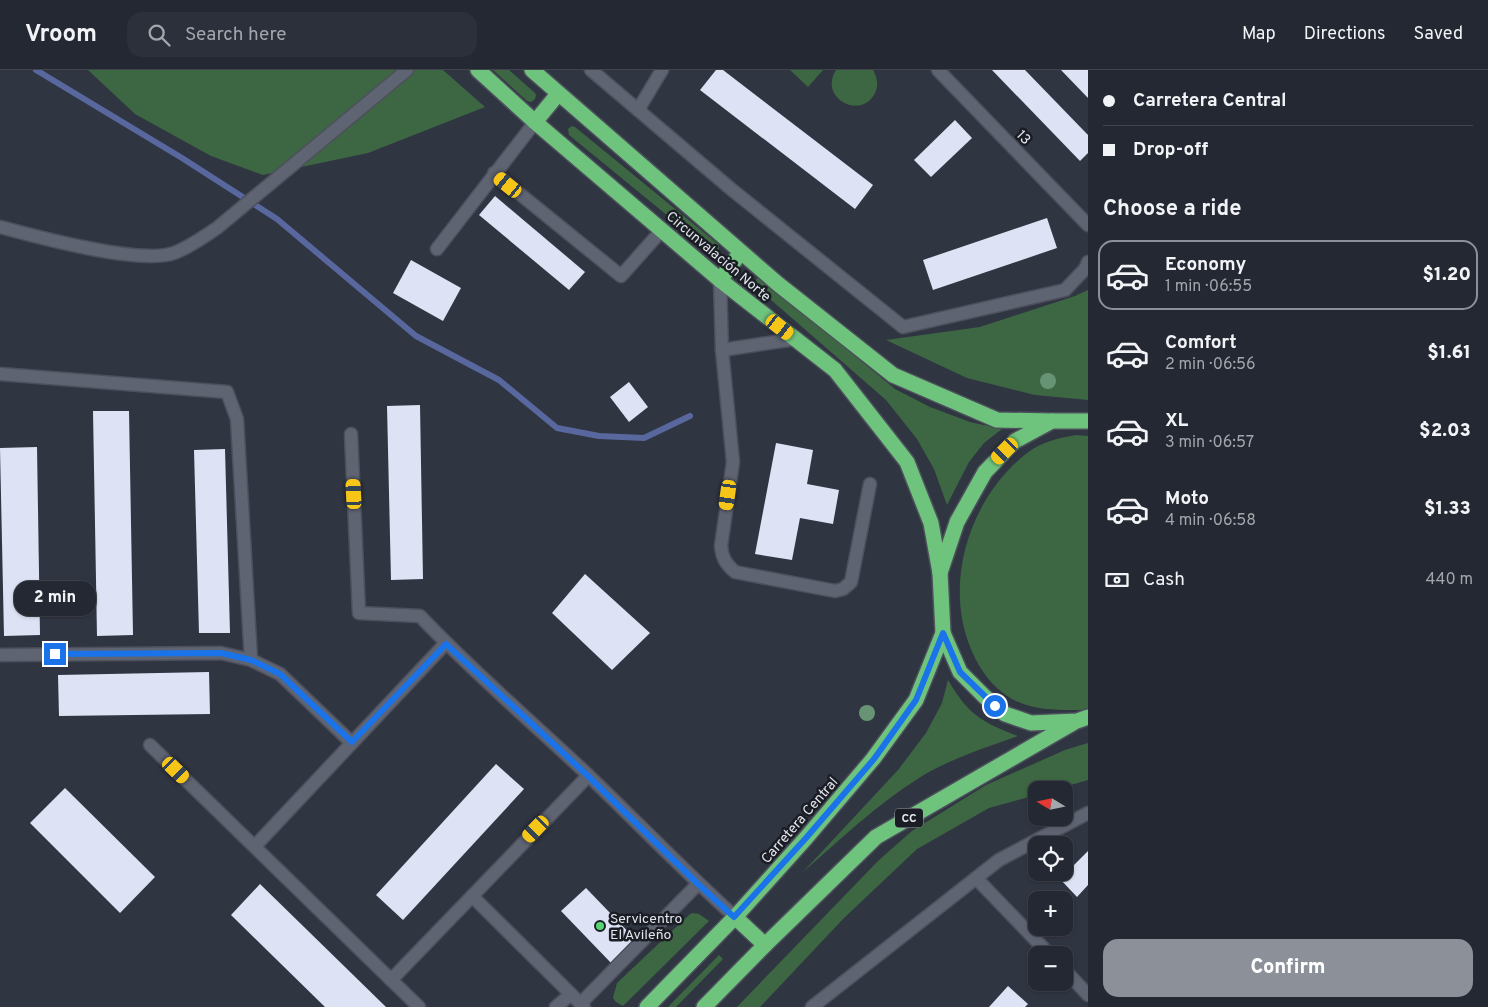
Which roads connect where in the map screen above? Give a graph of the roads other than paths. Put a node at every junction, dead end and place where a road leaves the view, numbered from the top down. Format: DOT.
graph roads {
  1 [pos="407,70"];
  2 [pos="478,70"];
  3 [pos="532,70"];
  4 [pos="591,70"];
  5 [pos="662,70"];
  6 [pos="938,70"];
  7 [pos="558,94"];
  8 [pos="638,110"];
  9 [pos="535,122"];
  10 [pos="494,173"];
  11 [pos="1088,225"];
  12 [pos="0,227"];
  13 [pos="662,230"];
  14 [pos="437,249"];
  15 [pos="741,252"];
  16 [pos="1088,262"];
  17 [pos="720,280"];
  18 [pos="795,339"];
  19 [pos="722,350"];
  20 [pos="0,374"];
  21 [pos="1052,421"];
  22 [pos="1088,421"];
  23 [pos="351,434"];
  24 [pos="870,484"];
  25 [pos="940,572"];
  26 [pos="943,633"];
  27 [pos="446,644"];
  28 [pos="0,655"];
  29 [pos="251,660"];
  30 [pos="1082,719"];
  31 [pos="352,742"];
  32 [pos="150,744"];
  33 [pos="588,776"];
  34 [pos="1088,813"];
  35 [pos="255,846"];
  36 [pos="976,878"];
  37 [pos="698,884"];
  38 [pos="472,896"];
  39 [pos="734,917"];
  40 [pos="764,945"];
  41 [pos="1041,946"];
  42 [pos="1073,979"];
  43 [pos="391,980"];
  44 [pos="571,994"];
  45 [pos="1088,995"];
  46 [pos="583,1005"];
  47 [pos="418,1007"];
  48 [pos="556,1007"];
  49 [pos="647,1007"];
  50 [pos="704,1007"];
  51 [pos="812,1007"];
  1 -- 12 [label="street"];
  2 -- 9 [label="highway, Circunvalación Norte"];
  3 -- 7 [label="highway, Circunvalación Norte"];
  4 -- 8 [label="street"];
  5 -- 8 [label="street"];
  6 -- 11 [label="street, 13"];
  7 -- 9 [label="highway"];
  7 -- 15 [label="highway, Circunvalación Norte"];
  8 -- 16 [label="street"];
  9 -- 10 [label="street"];
  9 -- 13 [label="highway, Circunvalación Norte"];
  10 -- 13 [label="street"];
  10 -- 14 [label="street"];
  13 -- 17 [label="highway, Circunvalación Norte"];
  15 -- 17 [label="highway"];
  15 -- 21 [label="highway, Circunvalación Norte"];
  17 -- 18 [label="highway, Circunvalación Norte"];
  17 -- 19 [label="street"];
  18 -- 19 [label="street"];
  18 -- 25 [label="highway, Circunvalación Norte"];
  19 -- 24 [label="street"];
  20 -- 29 [label="street"];
  21 -- 22 [label="highway, Carretera Central / CC"];
  21 -- 25 [label="highway, Carretera Central / CC"];
  23 -- 27 [label="street"];
  25 -- 26 [label="highway, Carretera Central / CC"];
  26 -- 30 [label="highway, Carretera Central / CC"];
  26 -- 39 [label="highway, Carretera Central / CC"];
  27 -- 31 [label="street"];
  27 -- 33 [label="street"];
  28 -- 29 [label="street"];
  29 -- 31 [label="street"];
  30 -- 40 [label="highway, Carretera Central / CC"];
  31 -- 35 [label="street"];
  32 -- 35 [label="street"];
  33 -- 37 [label="street"];
  33 -- 38 [label="street"];
  34 -- 36 [label="street"];
  35 -- 43 [label="street"];
  36 -- 41 [label="street"];
  36 -- 51 [label="street"];
  37 -- 39 [label="street"];
  37 -- 46 [label="street"];
  38 -- 43 [label="street"];
  38 -- 44 [label="street"];
  39 -- 40 [label="highway"];
  39 -- 49 [label="highway, Carretera Central / CC"];
  40 -- 50 [label="highway, Carretera Central / CC"];
  42 -- 45 [label="street"];
  43 -- 47 [label="street"];
  44 -- 46 [label="street"];
  44 -- 48 [label="street"];
}
